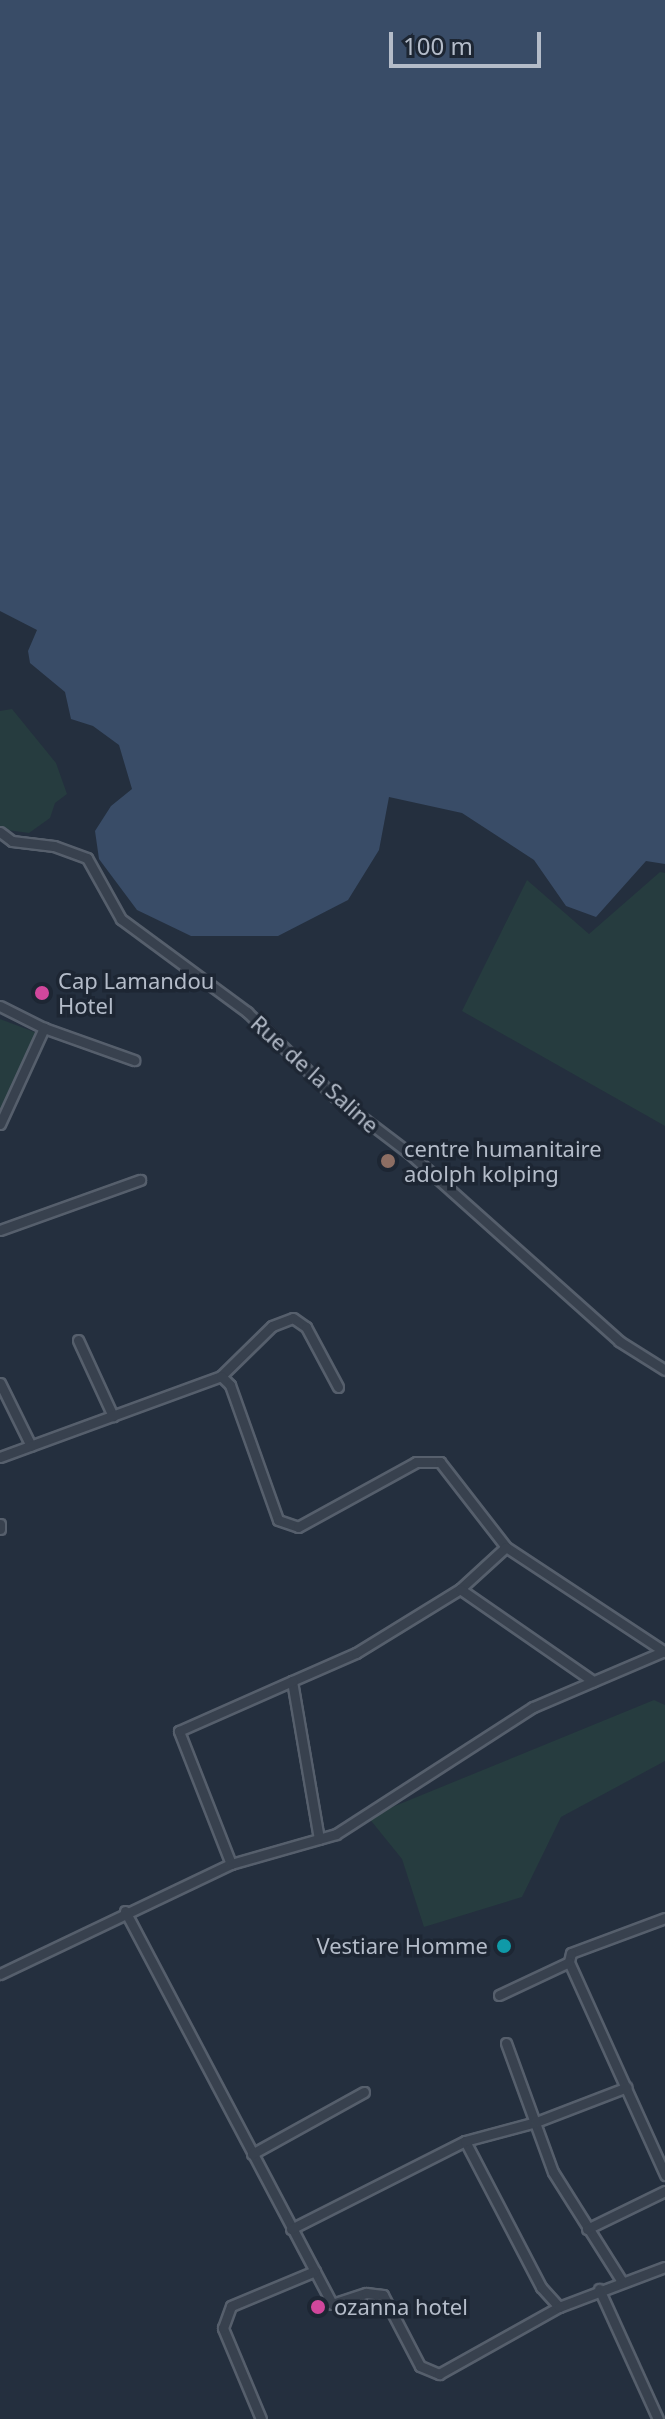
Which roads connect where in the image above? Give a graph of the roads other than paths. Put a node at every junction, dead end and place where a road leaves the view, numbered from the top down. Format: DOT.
graph roads {
  1 [pos="0,832"];
  2 [pos="0,1006"];
  3 [pos="44,1028"];
  4 [pos="134,1060"];
  5 [pos="0,1124"];
  6 [pos="140,1180"];
  7 [pos="0,1230"];
  8 [pos="78,1340"];
  9 [pos="665,1370"];
  10 [pos="221,1376"];
  11 [pos="0,1383"];
  12 [pos="338,1387"];
  13 [pos="113,1416"];
  14 [pos="31,1446"];
  15 [pos="0,1457"];
  16 [pos="506,1547"];
  17 [pos="460,1589"];
  18 [pos="664,1651"];
  19 [pos="292,1681"];
  20 [pos="593,1681"];
  21 [pos="319,1839"];
  22 [pos="231,1864"];
  23 [pos="125,1911"];
  24 [pos="665,1918"];
  25 [pos="569,1962"];
  26 [pos="0,1974"];
  27 [pos="499,1995"];
  28 [pos="506,2043"];
  29 [pos="627,2087"];
  30 [pos="364,2092"];
  31 [pos="536,2122"];
  32 [pos="465,2141"];
  33 [pos="252,2154"];
  34 [pos="665,2175"];
  35 [pos="665,2191"];
  36 [pos="291,2229"];
  37 [pos="587,2229"];
  38 [pos="665,2267"];
  39 [pos="315,2271"];
  40 [pos="621,2280"];
  41 [pos="599,2289"];
  42 [pos="559,2307"];
  43 [pos="261,2419"];
  44 [pos="658,2419"];
  1 -- 9 [label="street, Rue de la Saline"];
  2 -- 3 [label="street"];
  3 -- 4 [label="street"];
  3 -- 5 [label="street"];
  6 -- 7 [label="street"];
  8 -- 13 [label="street"];
  10 -- 12 [label="street"];
  10 -- 13 [label="street"];
  10 -- 16 [label="street"];
  11 -- 14 [label="street"];
  13 -- 14 [label="street"];
  14 -- 15 [label="street"];
  16 -- 17 [label="street"];
  16 -- 18 [label="street"];
  17 -- 19 [label="street"];
  17 -- 20 [label="street"];
  18 -- 20 [label="street"];
  19 -- 21 [label="street"];
  19 -- 22 [label="street"];
  20 -- 21 [label="street"];
  21 -- 22 [label="street"];
  22 -- 23 [label="street"];
  23 -- 26 [label="street"];
  23 -- 33 [label="street"];
  24 -- 25 [label="street"];
  25 -- 27 [label="street"];
  25 -- 29 [label="street"];
  28 -- 31 [label="street"];
  29 -- 31 [label="street"];
  29 -- 34 [label="street"];
  30 -- 33 [label="street"];
  31 -- 32 [label="street"];
  31 -- 37 [label="street"];
  32 -- 36 [label="street"];
  32 -- 42 [label="street"];
  33 -- 36 [label="street"];
  35 -- 37 [label="street"];
  36 -- 39 [label="street"];
  37 -- 40 [label="street"];
  38 -- 40 [label="street"];
  39 -- 42 [label="street"];
  39 -- 43 [label="street"];
  40 -- 41 [label="street"];
  41 -- 42 [label="street"];
  41 -- 44 [label="street"];
}
